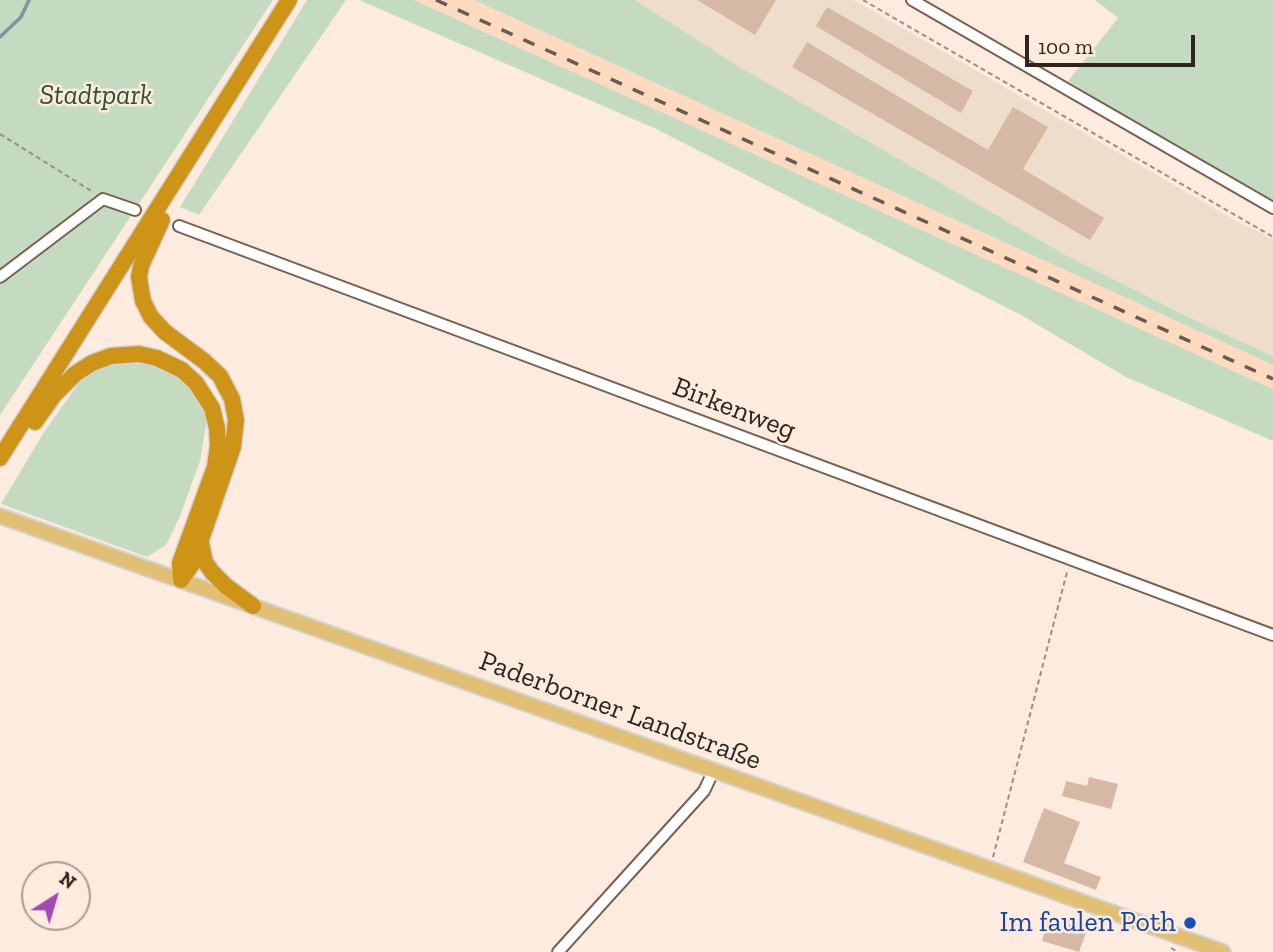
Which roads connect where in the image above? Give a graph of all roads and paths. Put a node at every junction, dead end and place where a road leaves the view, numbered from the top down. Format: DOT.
graph roads {
  1 [pos="863,0"];
  2 [pos="912,0"];
  3 [pos="285,7"];
  4 [pos="0,134"];
  5 [pos="190,157"];
  6 [pos="103,199"];
  7 [pos="1273,208"];
  8 [pos="135,210"];
  9 [pos="178,226"];
  10 [pos="1273,237"];
  11 [pos="0,277"];
  12 [pos="4,451"];
  13 [pos="0,516"];
  14 [pos="201,540"];
  15 [pos="1071,559"];
  16 [pos="181,580"];
  17 [pos="253,606"];
  18 [pos="1273,635"];
  19 [pos="714,770"];
  20 [pos="990,869"];
  21 [pos="558,952"];
  22 [pos="1223,952"];
  1 -- 10 [label="path"];
  2 -- 7 [label="street"];
  3 -- 5 [label="highway"];
  4 -- 6 [label="path"];
  5 -- 12 [label="highway"];
  5 -- 14 [label="highway"];
  6 -- 8 [label="street"];
  6 -- 11 [label="street"];
  9 -- 15 [label="street, Birkenweg"];
  12 -- 16 [label="highway"];
  13 -- 16 [label="main road, Paderborner Landstraße"];
  14 -- 16 [label="highway"];
  14 -- 17 [label="highway"];
  15 -- 18 [label="street, Birkenweg"];
  15 -- 20 [label="path"];
  16 -- 17 [label="main road, Paderborner Landstraße"];
  17 -- 19 [label="main road, Paderborner Landstraße"];
  19 -- 20 [label="main road, Paderborner Landstraße"];
  19 -- 21 [label="street"];
  20 -- 22 [label="main road, Paderborner Landstraße"];
}
